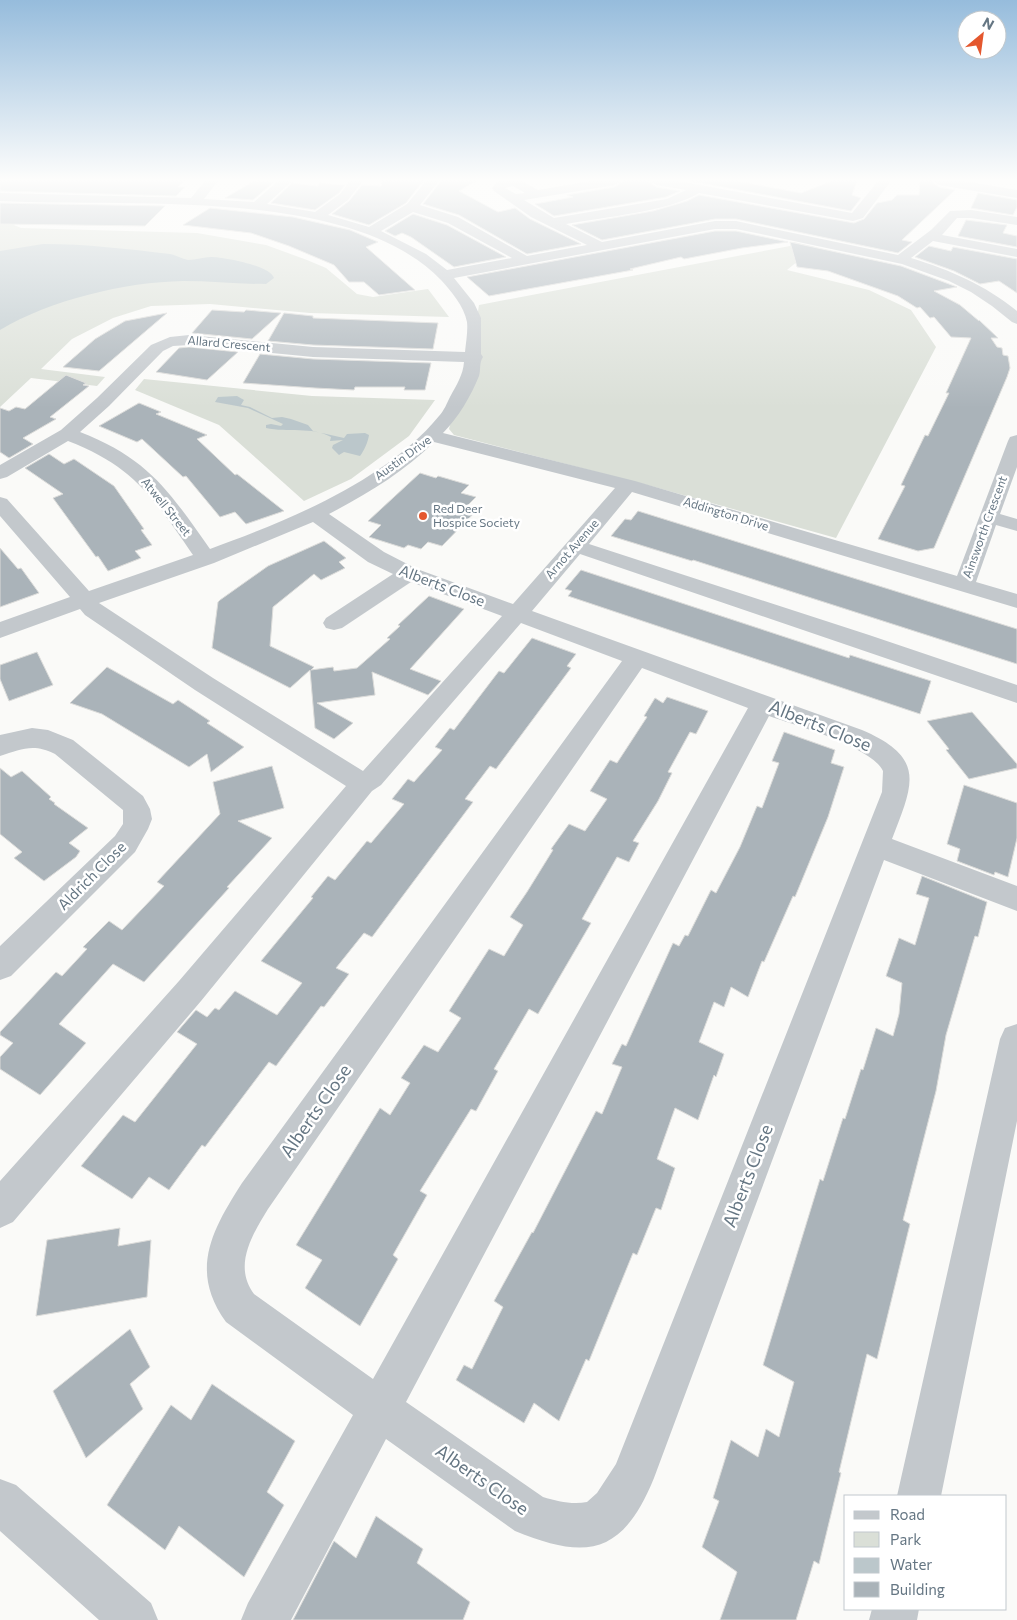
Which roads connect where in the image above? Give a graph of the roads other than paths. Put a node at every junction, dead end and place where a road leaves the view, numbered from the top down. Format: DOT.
graph roads {
  1 [pos="420,257"];
  2 [pos="519,257"];
  3 [pos="551,257"];
  4 [pos="890,257"];
  5 [pos="904,257"];
  6 [pos="901,259"];
  7 [pos="527,261"];
  8 [pos="445,275"];
  9 [pos="1017,302"];
  10 [pos="1000,304"];
  11 [pos="1017,319"];
  12 [pos="475,357"];
  13 [pos="67,434"];
  14 [pos="434,436"];
  15 [pos="1017,441"];
  16 [pos="0,472"];
  17 [pos="628,485"];
  18 [pos="0,503"];
  19 [pos="316,514"];
  20 [pos="989,517"];
  21 [pos="1017,525"];
  22 [pos="575,546"];
  23 [pos="206,558"];
  24 [pos="409,574"];
  25 [pos="964,585"];
  26 [pos="85,600"];
  27 [pos="1017,601"];
  28 [pos="517,614"];
  29 [pos="334,623"];
  30 [pos="0,630"];
  31 [pos="636,657"];
  32 [pos="1017,694"];
  33 [pos="763,704"];
  34 [pos="0,746"];
  35 [pos="363,784"];
  36 [pos="875,844"];
  37 [pos="1017,899"];
  38 [pos="0,966"];
  39 [pos="1017,1039"];
  40 [pos="0,1209"];
  41 [pos="381,1408"];
  42 [pos="919,1495"];
  43 [pos="0,1501"];
  44 [pos="134,1620"];
  45 [pos="265,1620"];
  1 -- 8 [label="street, Austin Drive"];
  2 -- 7 [label="street"];
  3 -- 7 [label="street"];
  4 -- 6 [label="street"];
  5 -- 6 [label="street"];
  6 -- 10 [label="street"];
  7 -- 8 [label="street"];
  8 -- 12 [label="street, Austin Drive"];
  9 -- 10 [label="street"];
  10 -- 11 [label="street"];
  12 -- 13 [label="street, Allard Crescent"];
  12 -- 14 [label="street, Austin Drive"];
  13 -- 16 [label="street, Allard Crescent"];
  13 -- 23 [label="street, Atwell Street"];
  14 -- 17 [label="street, Addington Drive"];
  14 -- 19 [label="street, Austin Drive"];
  15 -- 20 [label="street, Ainsworth Crescent"];
  17 -- 22 [label="street, Arnot Avenue"];
  17 -- 25 [label="street, Addington Drive"];
  18 -- 26 [label="street"];
  19 -- 23 [label="street, Austin Drive"];
  19 -- 24 [label="street, Alberts Close"];
  20 -- 21 [label="street"];
  20 -- 25 [label="street, Ainsworth Crescent"];
  22 -- 28 [label="street, Arnot Avenue"];
  22 -- 32 [label="street"];
  23 -- 26 [label="street, Austin Drive"];
  24 -- 28 [label="street, Alberts Close"];
  24 -- 29 [label="street"];
  25 -- 27 [label="street, Addington Drive"];
  26 -- 30 [label="street, Austin Drive"];
  26 -- 35 [label="street"];
  28 -- 31 [label="street, Alberts Close"];
  28 -- 35 [label="street, Arnot Avenue"];
  31 -- 33 [label="street, Alberts Close"];
  31 -- 41 [label="street, Alberts Close"];
  33 -- 36 [label="street, Alberts Close"];
  33 -- 41 [label="street"];
  34 -- 38 [label="street, Aldrich Close"];
  35 -- 40 [label="street, Arnot Avenue"];
  36 -- 37 [label="street"];
  36 -- 41 [label="street, Alberts Close"];
  39 -- 42 [label="street"];
  41 -- 45 [label="street"];
  43 -- 44 [label="street"];
}
